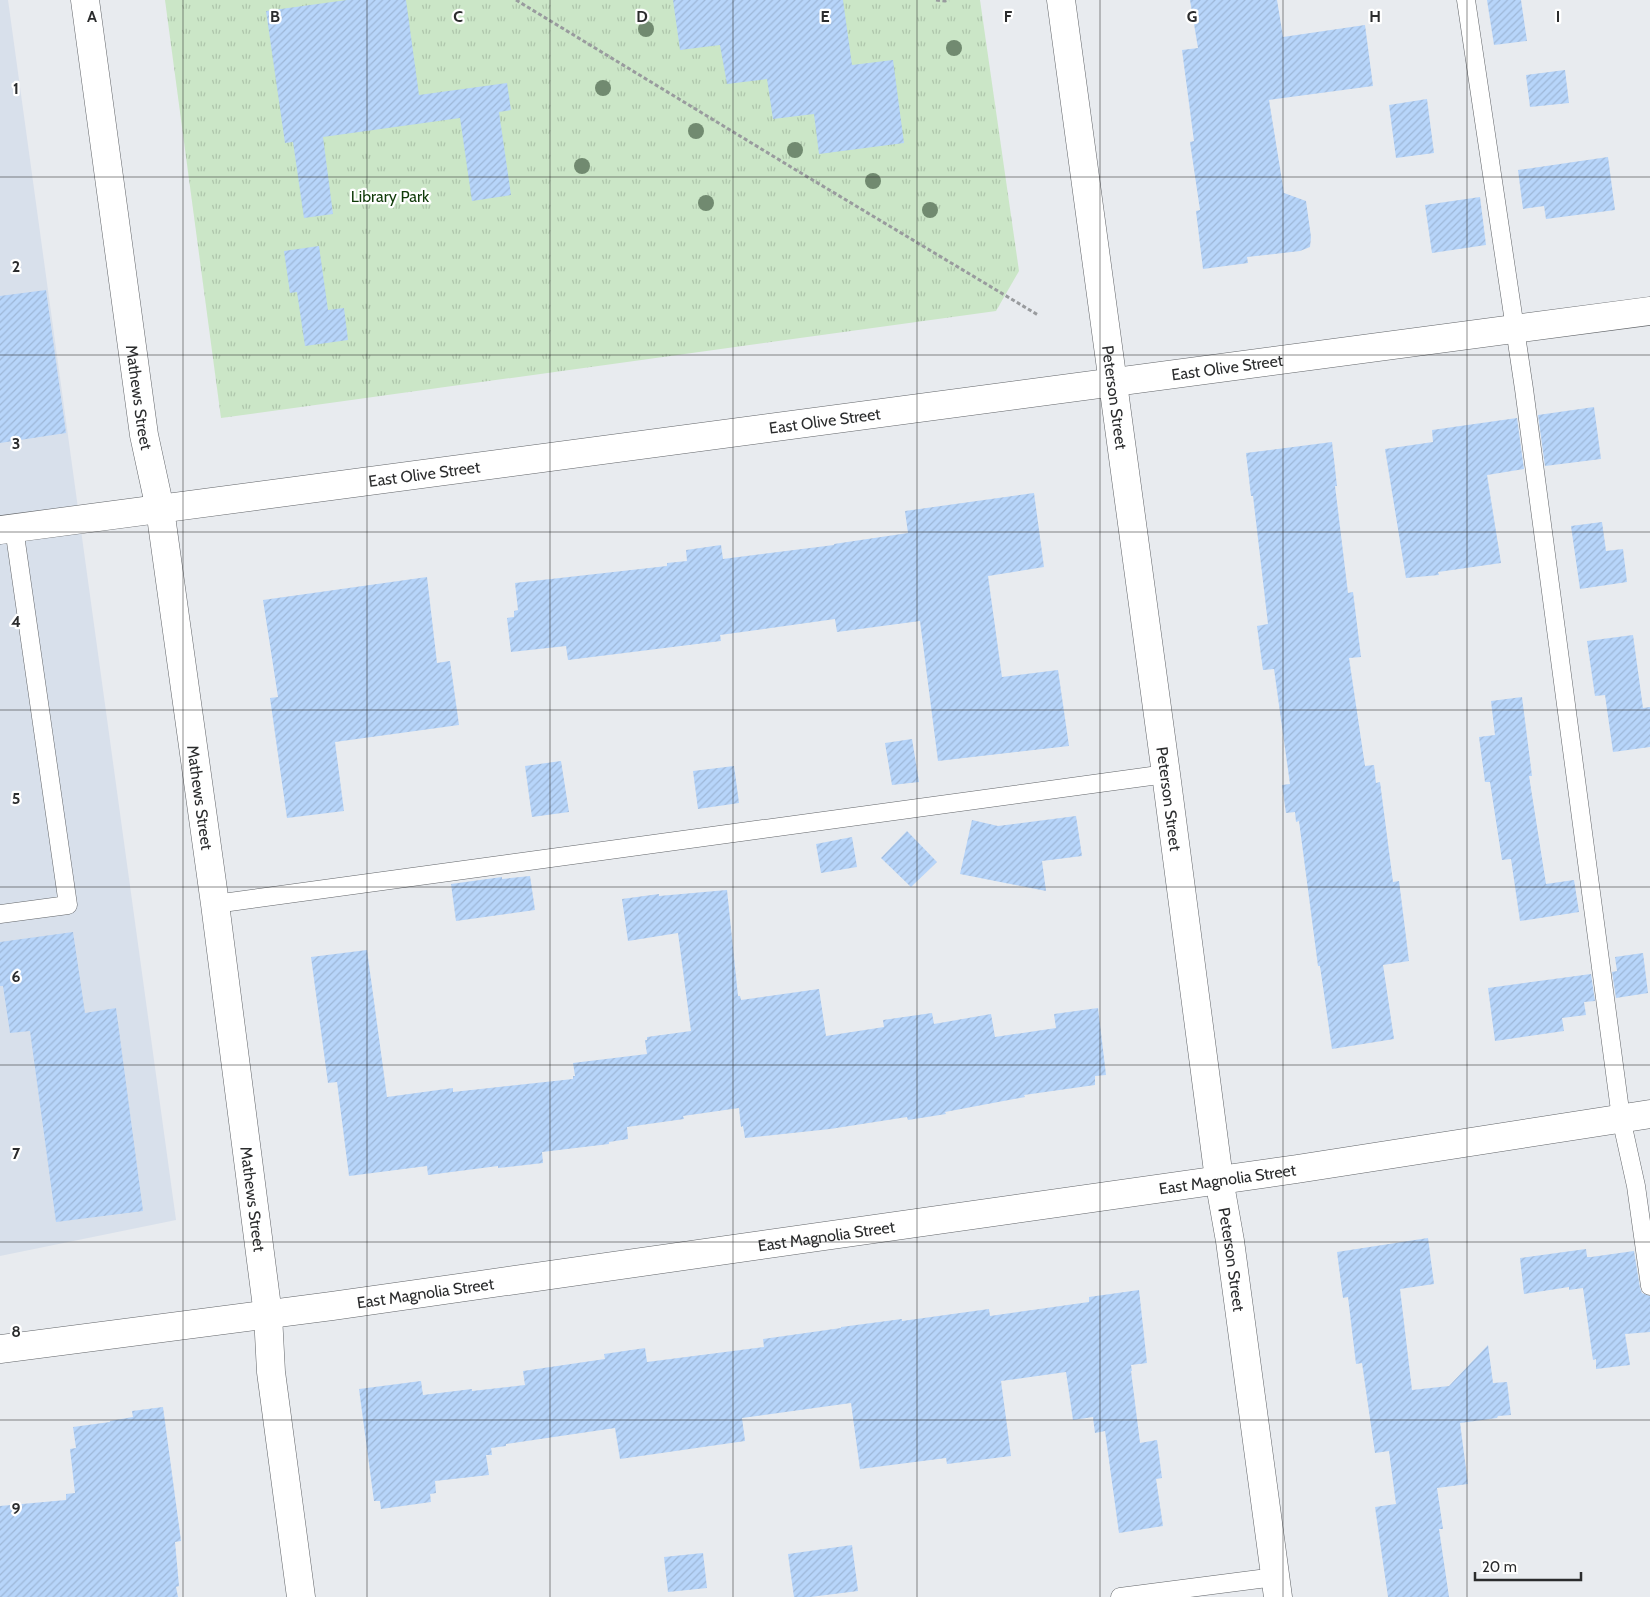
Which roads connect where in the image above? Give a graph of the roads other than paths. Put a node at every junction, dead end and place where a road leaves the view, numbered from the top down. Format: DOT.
graph roads {
  1 [pos="85,0"];
  2 [pos="1061,0"];
  3 [pos="1466,0"];
  4 [pos="1650,311"];
  5 [pos="1515,329"];
  6 [pos="1113,382"];
  7 [pos="160,509"];
  8 [pos="7,529"];
  9 [pos="1166,774"];
  10 [pos="216,904"];
  11 [pos="0,914"];
  12 [pos="1650,1114"];
  13 [pos="1621,1118"];
  14 [pos="1219,1179"];
  15 [pos="1650,1286"];
  16 [pos="268,1315"];
  17 [pos="0,1349"];
  18 [pos="1276,1587"];
  19 [pos="301,1597"];
  20 [pos="1120,1597"];
  1 -- 7 [label="street, Mathews Street"];
  2 -- 6 [label="street, Peterson Street"];
  3 -- 5 [label="lane"];
  4 -- 5 [label="street, East Olive Street"];
  5 -- 6 [label="street, East Olive Street"];
  5 -- 13 [label="lane"];
  6 -- 7 [label="street, East Olive Street"];
  6 -- 9 [label="street, Peterson Street"];
  7 -- 8 [label="street, East Olive Street"];
  7 -- 10 [label="street, Mathews Street"];
  8 -- 11 [label="lane"];
  9 -- 10 [label="lane"];
  9 -- 14 [label="street, Peterson Street"];
  10 -- 16 [label="street, Mathews Street"];
  12 -- 13 [label="street, East Magnolia Street"];
  13 -- 14 [label="street, East Magnolia Street"];
  13 -- 15 [label="lane"];
  14 -- 16 [label="street, East Magnolia Street"];
  14 -- 18 [label="street, Peterson Street"];
  16 -- 17 [label="street, East Magnolia Street"];
  16 -- 19 [label="street, Mathews Street"];
  18 -- 20 [label="lane"];
}
